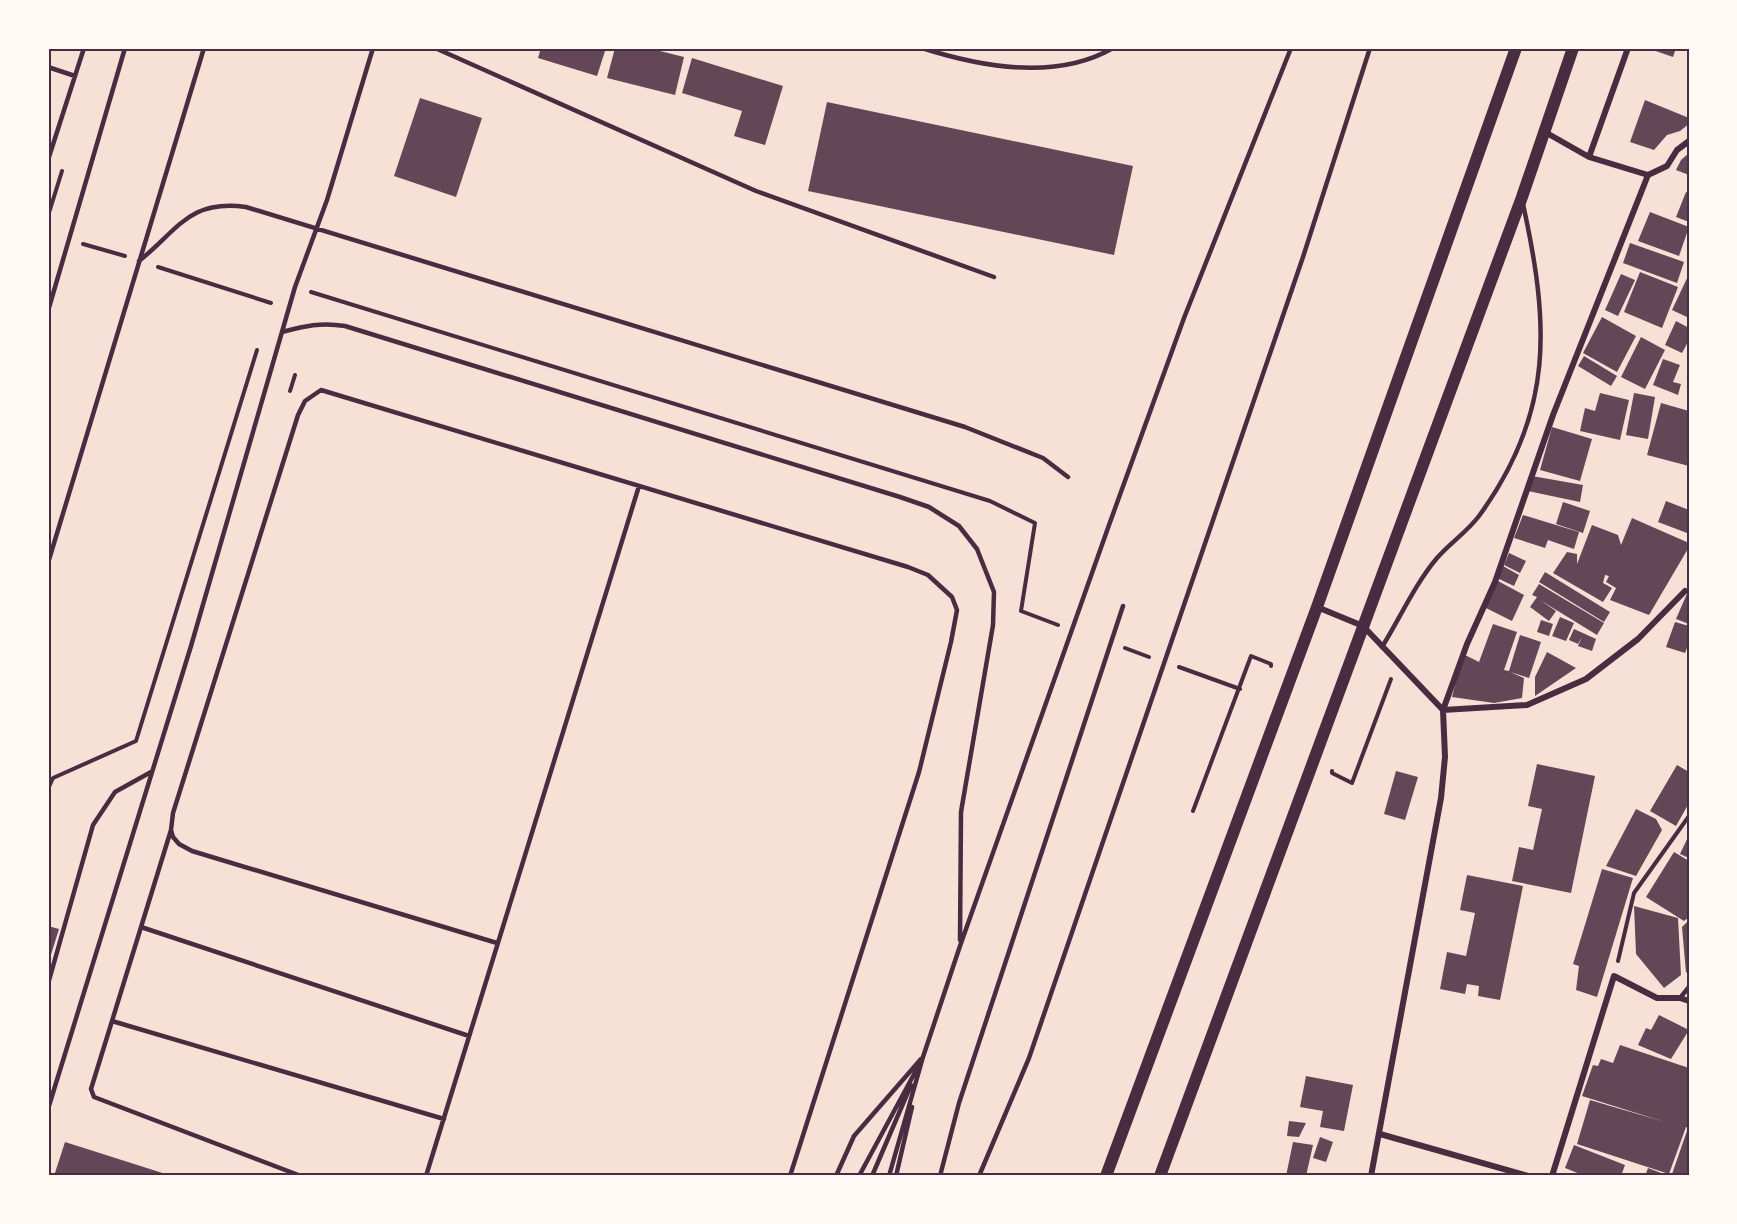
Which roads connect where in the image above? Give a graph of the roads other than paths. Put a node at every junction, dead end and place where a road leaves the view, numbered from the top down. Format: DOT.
graph roads {
  1 [pos="84,48"];
  2 [pos="124,48"];
  3 [pos="204,48"];
  4 [pos="373,48"];
  5 [pos="435,48"];
  6 [pos="922,48"];
  7 [pos="1113,48"];
  8 [pos="1292,48"];
  9 [pos="1370,48"];
  10 [pos="1516,48"];
  11 [pos="1573,48"];
  12 [pos="1628,48"];
  13 [pos="48,68"];
  14 [pos="75,76"];
  15 [pos="1545,132"];
  16 [pos="48,136"];
  17 [pos="55,138"];
  18 [pos="1689,141"];
  19 [pos="1589,157"];
  20 [pos="48,160"];
  21 [pos="1648,175"];
  22 [pos="1522,197"];
  23 [pos="140,261"];
  24 [pos="994,277"];
  25 [pos="48,311"];
  26 [pos="282,332"];
  27 [pos="1068,477"];
  28 [pos="639,486"];
  29 [pos="48,563"];
  30 [pos="1685,591"];
  31 [pos="1123,606"];
  32 [pos="1317,607"];
  33 [pos="1363,626"];
  34 [pos="1382,647"];
  35 [pos="1443,710"];
  36 [pos="151,772"];
  37 [pos="171,830"];
  38 [pos="141,927"];
  39 [pos="497,943"];
  40 [pos="960,946"];
  41 [pos="48,984"];
  42 [pos="1689,987"];
  43 [pos="1680,998"];
  44 [pos="1689,1001"];
  45 [pos="112,1021"];
  46 [pos="469,1036"];
  47 [pos="923,1057"];
  48 [pos="48,1109"];
  49 [pos="444,1119"];
  50 [pos="1380,1134"];
  51 [pos="301,1176"];
  52 [pos="426,1176"];
  53 [pos="790,1176"];
  54 [pos="836,1176"];
  55 [pos="859,1176"];
  56 [pos="872,1176"];
  57 [pos="889,1176"];
  58 [pos="896,1176"];
  59 [pos="940,1176"];
  60 [pos="979,1176"];
  61 [pos="1106,1176"];
  62 [pos="1160,1176"];
  63 [pos="1371,1176"];
  64 [pos="1528,1176"];
  65 [pos="1552,1176"];
  1 -- 14 [label="lane"];
  2 -- 25 [label="lane"];
  3 -- 23 [label="lane"];
  4 -- 26 [label="lane"];
  5 -- 24 [label="lane"];
  6 -- 7 [label="lane"];
  8 -- 40 [label="lane"];
  9 -- 60 [label="lane"];
  10 -- 32 [label="main road"];
  11 -- 15 [label="main road"];
  12 -- 19 [label="street"];
  13 -- 14 [label="lane"];
  14 -- 17 [label="lane"];
  15 -- 19 [label="street"];
  15 -- 22 [label="main road"];
  16 -- 17 [label="lane"];
  17 -- 20 [label="lane"];
  18 -- 21 [label="street"];
  19 -- 21 [label="street"];
  21 -- 35 [label="street"];
  22 -- 33 [label="main road"];
  22 -- 34 [label="lane"];
  23 -- 27 [label="lane"];
  23 -- 29 [label="lane"];
  26 -- 36 [label="lane"];
  26 -- 40 [label="lane"];
  28 -- 37 [label="lane"];
  28 -- 39 [label="lane"];
  28 -- 53 [label="lane"];
  30 -- 35 [label="street"];
  31 -- 59 [label="lane"];
  32 -- 33 [label="street"];
  32 -- 61 [label="main road"];
  33 -- 34 [label="street"];
  33 -- 62 [label="main road"];
  34 -- 35 [label="street"];
  35 -- 50 [label="street"];
  36 -- 41 [label="lane"];
  36 -- 48 [label="lane"];
  37 -- 38 [label="lane"];
  37 -- 39 [label="lane"];
  38 -- 45 [label="lane"];
  38 -- 46 [label="lane"];
  39 -- 46 [label="lane"];
  40 -- 47 [label="lane"];
  42 -- 43 [label="lane"];
  43 -- 44 [label="street"];
  43 -- 65 [label="street"];
  45 -- 49 [label="lane"];
  45 -- 51 [label="lane"];
  46 -- 49 [label="lane"];
  47 -- 54 [label="lane"];
  47 -- 55 [label="lane"];
  47 -- 56 [label="lane"];
  47 -- 57 [label="lane"];
  47 -- 58 [label="lane"];
  49 -- 52 [label="lane"];
  50 -- 63 [label="street"];
  50 -- 64 [label="street"];
}
